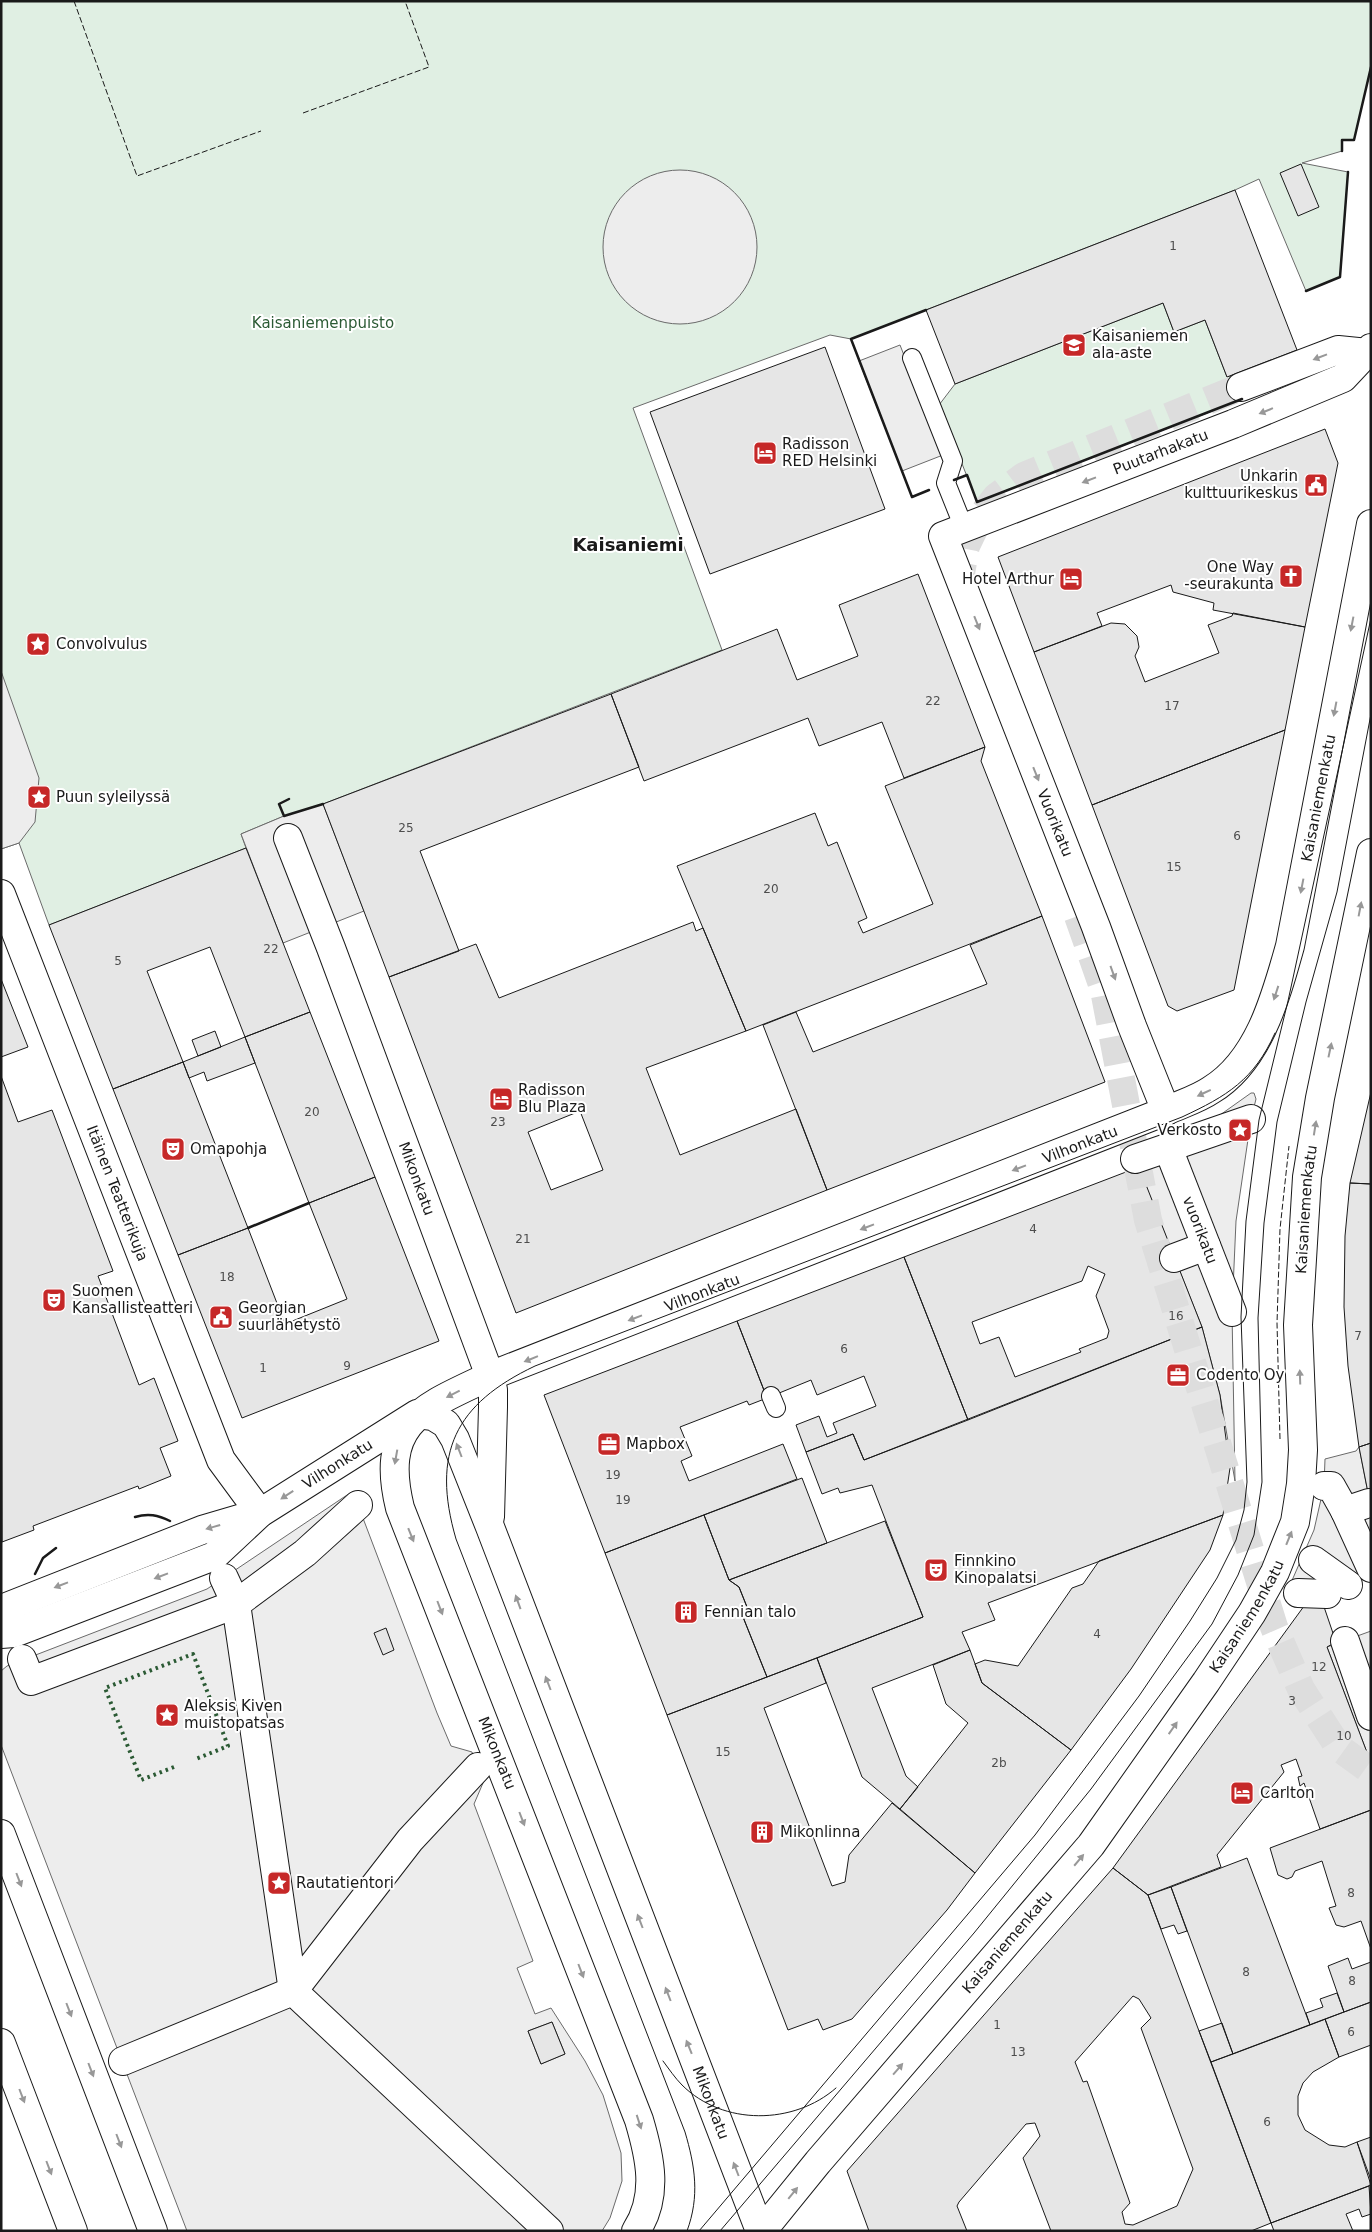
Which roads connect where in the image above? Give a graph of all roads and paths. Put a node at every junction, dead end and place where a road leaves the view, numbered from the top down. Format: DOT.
graph roads {
  1 [pos="1369,350"];
  2 [pos="912,358"];
  3 [pos="1242,387"];
  4 [pos="1371,524"];
  5 [pos="953,532"];
  6 [pos="1364,599"];
  7 [pos="288,838"];
  8 [pos="1371,853"];
  9 [pos="1,894"];
  10 [pos="1166,1111"];
  11 [pos="1251,1119"];
  12 [pos="1168,1148"];
  13 [pos="1135,1159"];
  14 [pos="1206,1246"];
  15 [pos="1174,1258"];
  16 [pos="1232,1312"];
  17 [pos="490,1376"];
  18 [pos="417,1414"];
  19 [pos="1324,1486"];
  20 [pos="358,1505"];
  21 [pos="260,1513"];
  22 [pos="490,1527"];
  23 [pos="1364,1537"];
  24 [pos="1313,1560"];
  25 [pos="1371,1568"];
  26 [pos="224,1578"];
  27 [pos="1298,1593"];
  28 [pos="236,1604"];
  29 [pos="1,1611"];
  30 [pos="1,1634"];
  31 [pos="1345,1641"];
  32 [pos="22,1659"];
  33 [pos="1371,1716"];
  34 [pos="478,1767"];
  35 [pos="1,1834"];
  36 [pos="293,1991"];
  37 [pos="1,2043"];
  38 [pos="123,2061"];
  39 [pos="73,2231"];
  40 [pos="153,2231"];
  41 [pos="550,2231"];
  42 [pos="636,2231"];
  43 [pos="761,2231"];
  1 -- 3 [label="street, Puutarhakatu, one-way"];
  1 -- 5 [label="street, Puutarhakatu, one-way"];
  2 -- 5 [label="lane"];
  4 -- 6 [label="street, Kaisaniemenkatu"];
  5 -- 10 [label="street, Vuorikatu, one-way"];
  6 -- 10 [label="street, Kaisaniemenkatu, one-way"];
  7 -- 17 [label="street, Mikonkatu"];
  43 -- 8 [label="street, Kaisaniemenkatu, one-way"];
  9 -- 21 [label="street, Itäinen Teatterikuja"];
  10 -- 17 [label="street, Vilhonkatu, one-way"];
  11 -- 12 [label="street"];
  12 -- 13 [label="street"];
  12 -- 14 [label="street, vuorikatu"];
  14 -- 15 [label="street"];
  14 -- 16 [label="street, vuorikatu"];
  17 -- 18 [label="street, Vilhonkatu, one-way"];
  17 -- 22 [label="street, Mikonkatu"];
  18 -- 21 [label="street, Vilhonkatu, one-way"];
  22 -- 18 [label="street, Mikonkatu, one-way"];
  18 -- 42 [label="street, Mikonkatu, one-way"];
  19 -- 23 [label="street"];
  20 -- 28 [label="street"];
  21 -- 29 [label="street, Vilhonkatu, one-way"];
  21 -- 30 [label="street, Vilhonkatu, one-way"];
  43 -- 22 [label="street, Mikonkatu, one-way"];
  23 -- 25 [label="street"];
  24 -- 27 [label="street"];
  26 -- 28 [label="street"];
  28 -- 32 [label="street"];
  28 -- 36 [label="street"];
  31 -- 33 [label="street"];
  34 -- 36 [label="street"];
  35 -- 40 [label="street, one-way"];
  36 -- 38 [label="street"];
  36 -- 41 [label="street"];
  37 -- 39 [label="street, one-way"];
}
